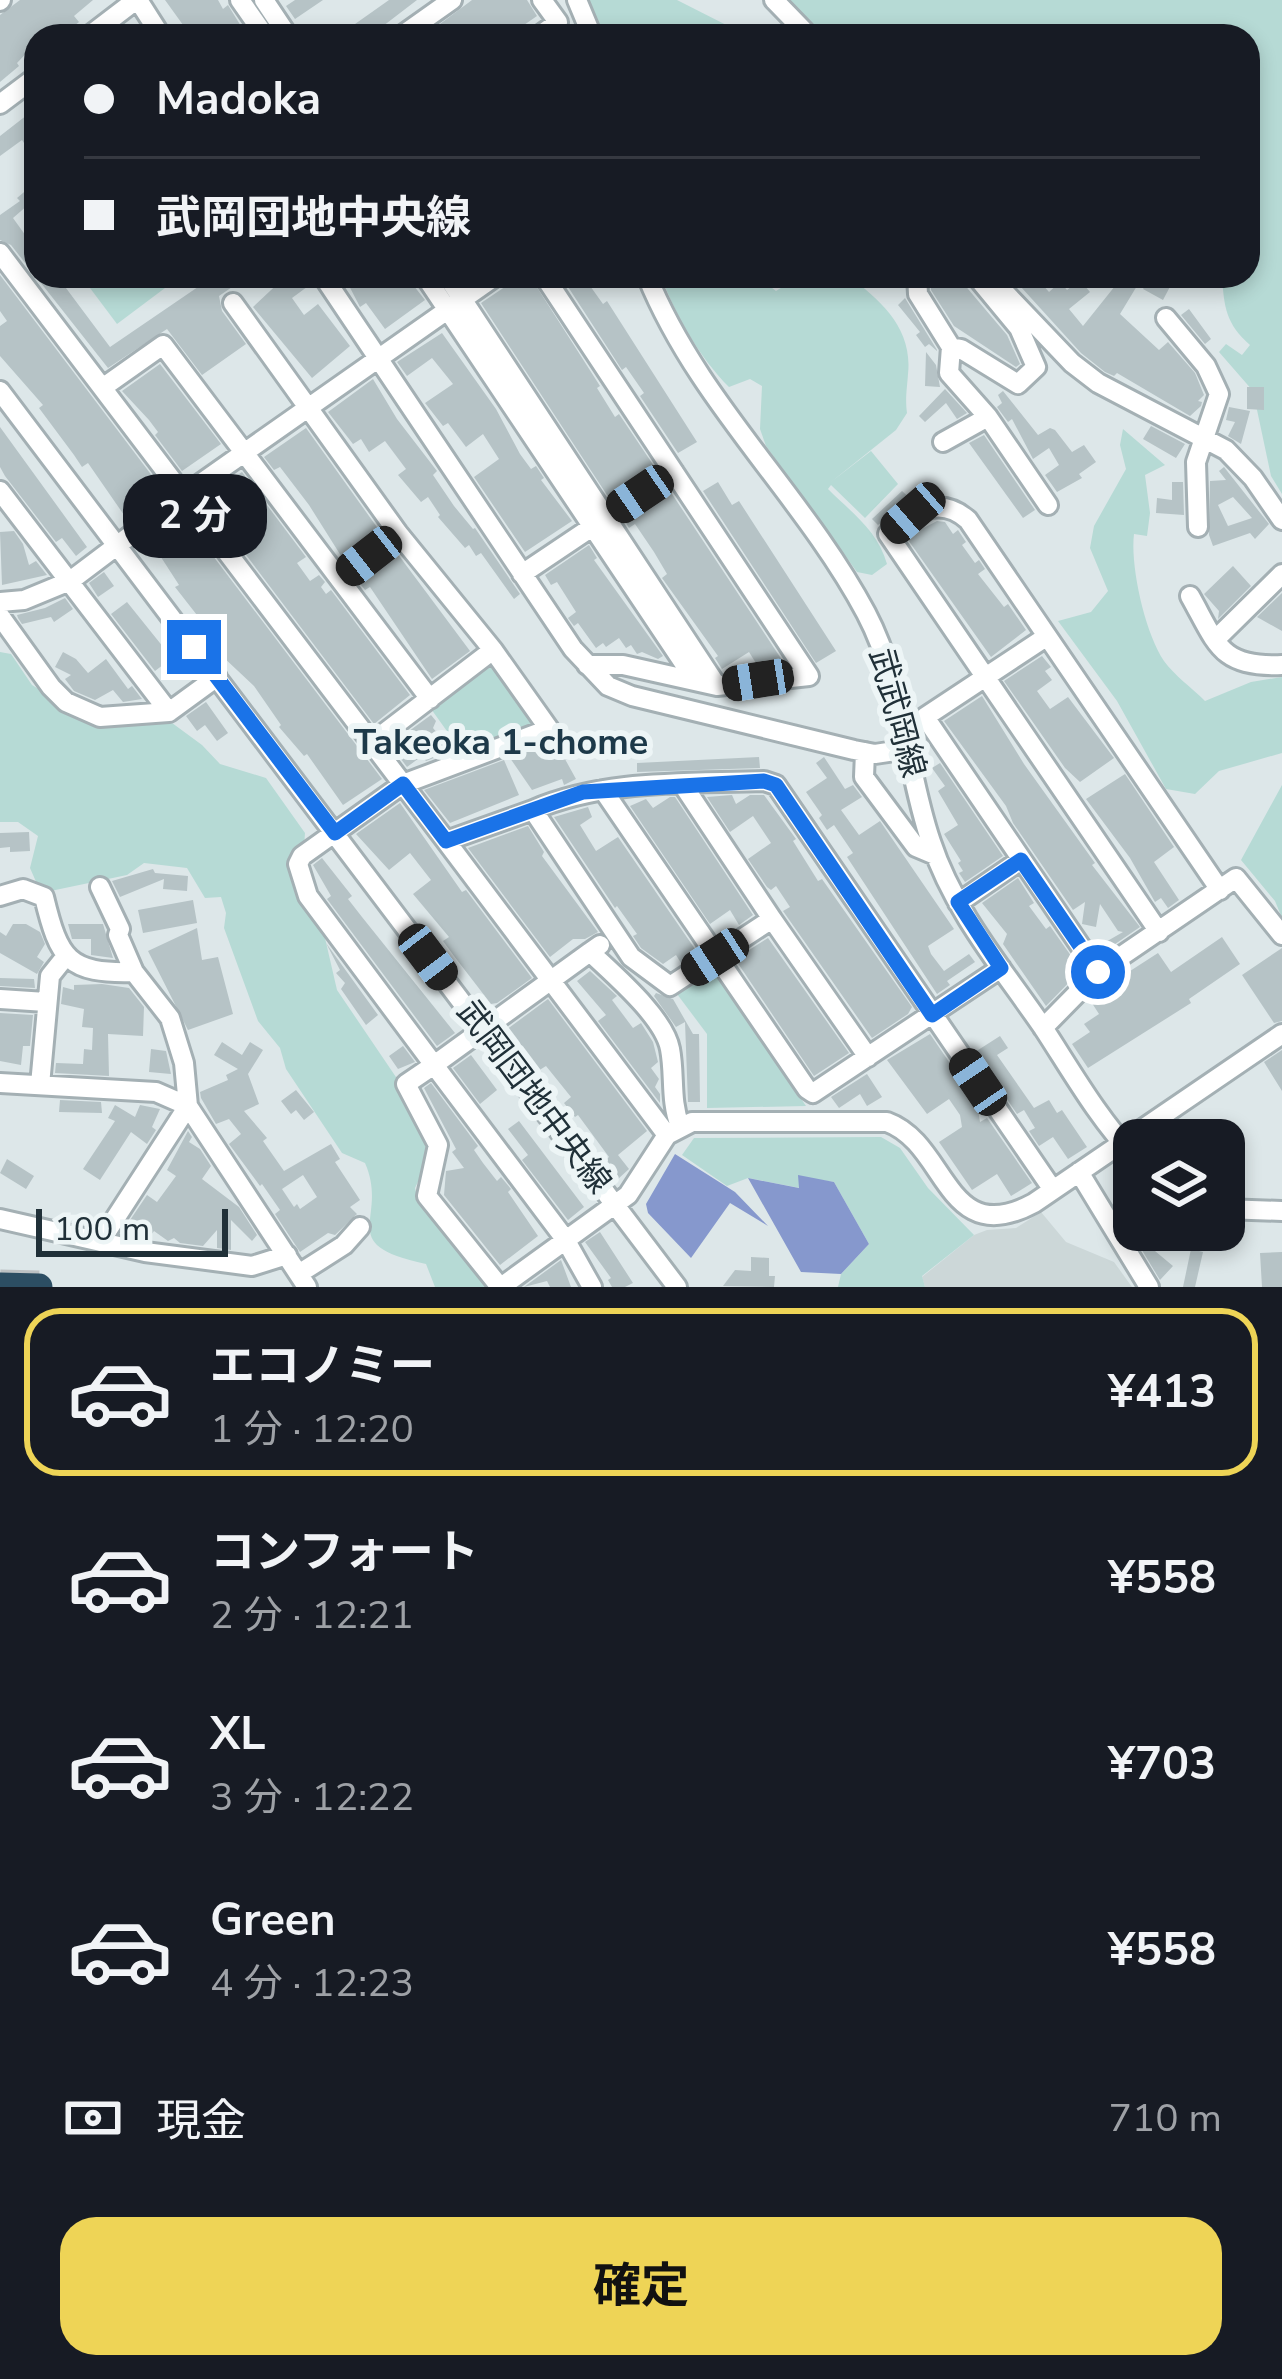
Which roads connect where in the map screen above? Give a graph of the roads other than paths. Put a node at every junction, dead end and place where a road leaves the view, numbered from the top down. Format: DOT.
graph roads {
  1 [pos="137,0"];
  2 [pos="452,0"];
  3 [pos="773,0"];
  4 [pos="105,24"];
  5 [pos="418,24"];
  6 [pos="797,24"];
  7 [pos="24,85"];
  8 [pos="0,104"];
  9 [pos="0,253"];
  10 [pos="24,283"];
  11 [pos="28,288"];
  12 [pos="330,288"];
  13 [pos="438,288"];
  14 [pos="450,288"];
  15 [pos="478,288"];
  16 [pos="552,288"];
  17 [pos="653,288"];
  18 [pos="917,288"];
  19 [pos="986,288"];
  20 [pos="1000,288"];
  21 [pos="233,303"];
  22 [pos="455,304"];
  23 [pos="1166,318"];
  24 [pos="951,347"];
  25 [pos="378,359"];
  26 [pos="105,386"];
  27 [pos="0,391"];
  28 [pos="311,407"];
  29 [pos="988,416"];
  30 [pos="1203,438"];
  31 [pos="943,442"];
  32 [pos="244,454"];
  33 [pos="674,472"];
  34 [pos="0,491"];
  35 [pos="184,495"];
  36 [pos="1048,505"];
  37 [pos="21,520"];
  38 [pos="1282,520"];
  39 [pos="0,522"];
  40 [pos="600,522"];
  41 [pos="1198,527"];
  42 [pos="398,533"];
  43 [pos="116,546"];
  44 [pos="522,574"];
  45 [pos="1282,574"];
  46 [pos="340,578"];
  47 [pos="70,581"];
  48 [pos="1190,596"];
  49 [pos="0,602"];
  50 [pos="0,616"];
  51 [pos="1046,637"];
  52 [pos="1215,640"];
  53 [pos="493,650"];
  54 [pos="587,664"];
  55 [pos="1282,664"];
  56 [pos="217,677"];
  57 [pos="986,677"];
  58 [pos="694,680"];
  59 [pos="717,686"];
  60 [pos="430,699"];
  61 [pos="169,712"];
  62 [pos="370,744"];
  63 [pos="908,749"];
  64 [pos="865,752"];
  65 [pos="403,784"];
  66 [pos="683,784"];
  67 [pos="602,790"];
  68 [pos="533,810"];
  69 [pos="335,833"];
  70 [pos="446,841"];
  71 [pos="935,855"];
  72 [pos="1021,860"];
  73 [pos="100,887"];
  74 [pos="1220,890"];
  75 [pos="0,896"];
  76 [pos="958,902"];
  77 [pos="772,919"];
  78 [pos="1159,932"];
  79 [pos="614,934"];
  80 [pos="1282,935"];
  81 [pos="590,952"];
  82 [pos="66,956"];
  83 [pos="715,957"];
  84 [pos="1001,968"];
  85 [pos="134,972"];
  86 [pos="1098,972"];
  87 [pos="549,981"];
  88 [pos="0,999"];
  89 [pos="46,1002"];
  90 [pos="932,1015"];
  91 [pos="1043,1028"];
  92 [pos="484,1031"];
  93 [pos="1282,1034"];
  94 [pos="868,1057"];
  95 [pos="434,1065"];
  96 [pos="0,1083"];
  97 [pos="40,1085"];
  98 [pos="188,1106"];
  99 [pos="1169,1119"];
  100 [pos="1113,1128"];
  101 [pos="673,1130"];
  102 [pos="1113,1157"];
  103 [pos="1079,1172"];
  104 [pos="1053,1190"];
  105 [pos="614,1204"];
  106 [pos="1245,1210"];
  107 [pos="1282,1211"];
  108 [pos="0,1219"];
  109 [pos="360,1227"];
  110 [pos="565,1239"];
  111 [pos="100,1242"];
  112 [pos="287,1255"];
  113 [pos="303,1280"];
  114 [pos="0,1286"];
  115 [pos="39,1287"];
  116 [pos="500,1287"];
  117 [pos="592,1287"];
  118 [pos="677,1287"];
  119 [pos="1149,1287"];
  1 -- 4 [label="street"];
  2 -- 5 [label="street"];
  3 -- 6 [label="street"];
  7 -- 8 [label="street"];
  9 -- 10 [label="street"];
  11 -- 26 [label="street"];
  12 -- 25 [label="street"];
  13 -- 22 [label="street"];
  14 -- 22 [label="street"];
  15 -- 22 [label="street"];
  16 -- 33 [label="street"];
  17 -- 63 [label="street, 武武岡線"];
  18 -- 24 [label="street"];
  19 -- 24 [label="street"];
  20 -- 30 [label="street"];
  21 -- 28 [label="street"];
  22 -- 25 [label="street"];
  22 -- 40 [label="street"];
  23 -- 30 [label="street"];
  24 -- 29 [label="street"];
  25 -- 28 [label="street"];
  25 -- 44 [label="street"];
  26 -- 32 [label="street"];
  26 -- 35 [label="street"];
  27 -- 43 [label="street, 武岡団地中央線"];
  28 -- 32 [label="street"];
  28 -- 42 [label="street"];
  29 -- 31 [label="street"];
  29 -- 36 [label="street"];
  30 -- 38 [label="street"];
  30 -- 41 [label="street"];
  32 -- 35 [label="street"];
  32 -- 46 [label="street"];
  33 -- 40 [label="street"];
  33 -- 59 [label="street"];
  34 -- 37 [label="street"];
  35 -- 43 [label="street"];
  35 -- 62 [label="street"];
  37 -- 39 [label="street"];
  37 -- 47 [label="street"];
  40 -- 44 [label="street"];
  40 -- 58 [label="street"];
  40 -- 59 [label="street"];
  42 -- 46 [label="street"];
  42 -- 53 [label="street"];
  43 -- 47 [label="street"];
  43 -- 56 [label="street, 武岡団地中央線"];
  44 -- 54 [label="street"];
  45 -- 52 [label="street"];
  46 -- 60 [label="street"];
  47 -- 49 [label="street"];
  47 -- 61 [label="street"];
  48 -- 52 [label="street"];
  50 -- 61 [label="street"];
  51 -- 57 [label="street"];
  51 -- 57 [label="street"];
  51 -- 74 [label="street"];
  52 -- 55 [label="street"];
  53 -- 60 [label="street"];
  53 -- 65 [label="street"];
  54 -- 58 [label="street"];
  54 -- 64 [label="street"];
  56 -- 61 [label="street"];
  56 -- 69 [label="street, 武岡団地中央線"];
  57 -- 72 [label="street"];
  57 -- 78 [label="street"];
  58 -- 59 [label="street"];
  60 -- 62 [label="street"];
  62 -- 65 [label="street"];
  63 -- 64 [label="street"];
  63 -- 71 [label="street, 武武岡線"];
  64 -- 71 [label="street"];
  65 -- 69 [label="street"];
  65 -- 70 [label="street"];
  66 -- 67 [label="street"];
  66 -- 77 [label="street"];
  66 -- 90 [label="street"];
  67 -- 68 [label="street"];
  67 -- 83 [label="street"];
  68 -- 70 [label="street"];
  68 -- 79 [label="street"];
  69 -- 92 [label="street, 武岡団地中央線"];
  69 -- 95 [label="street"];
  70 -- 87 [label="street"];
  71 -- 76 [label="street, 武武岡線"];
  72 -- 76 [label="street"];
  72 -- 86 [label="street"];
  73 -- 85 [label="street"];
  74 -- 78 [label="street"];
  74 -- 80 [label="street"];
  75 -- 82 [label="street"];
  76 -- 84 [label="street, 武武岡線"];
  77 -- 83 [label="street"];
  77 -- 94 [label="street"];
  78 -- 86 [label="street"];
  79 -- 81 [label="street"];
  79 -- 83 [label="street"];
  81 -- 87 [label="street"];
  81 -- 101 [label="street"];
  82 -- 85 [label="street"];
  82 -- 89 [label="street"];
  83 -- 94 [label="street"];
  84 -- 90 [label="street"];
  84 -- 91 [label="street, 武武岡線"];
  85 -- 98 [label="street"];
  86 -- 91 [label="street"];
  87 -- 92 [label="street"];
  87 -- 101 [label="street"];
  88 -- 89 [label="street"];
  89 -- 97 [label="street"];
  90 -- 94 [label="street"];
  90 -- 104 [label="street"];
  91 -- 100 [label="street, 武武岡線"];
  92 -- 95 [label="street"];
  92 -- 105 [label="street, 武岡団地中央線"];
  93 -- 99 [label="street"];
  95 -- 110 [label="street"];
  95 -- 116 [label="street"];
  96 -- 97 [label="street"];
  97 -- 98 [label="street"];
  98 -- 111 [label="street"];
  98 -- 112 [label="street"];
  101 -- 104 [label="street"];
  101 -- 105 [label="street"];
  102 -- 103 [label="street"];
  103 -- 104 [label="street"];
  103 -- 119 [label="street"];
  105 -- 110 [label="street"];
  105 -- 118 [label="street, 武岡団地中央線"];
  106 -- 107 [label="street"];
  108 -- 111 [label="street"];
  109 -- 113 [label="street"];
  110 -- 116 [label="street"];
  110 -- 117 [label="street"];
  111 -- 112 [label="street"];
  112 -- 113 [label="street"];
  114 -- 115 [label="highway, bridge"];
}
